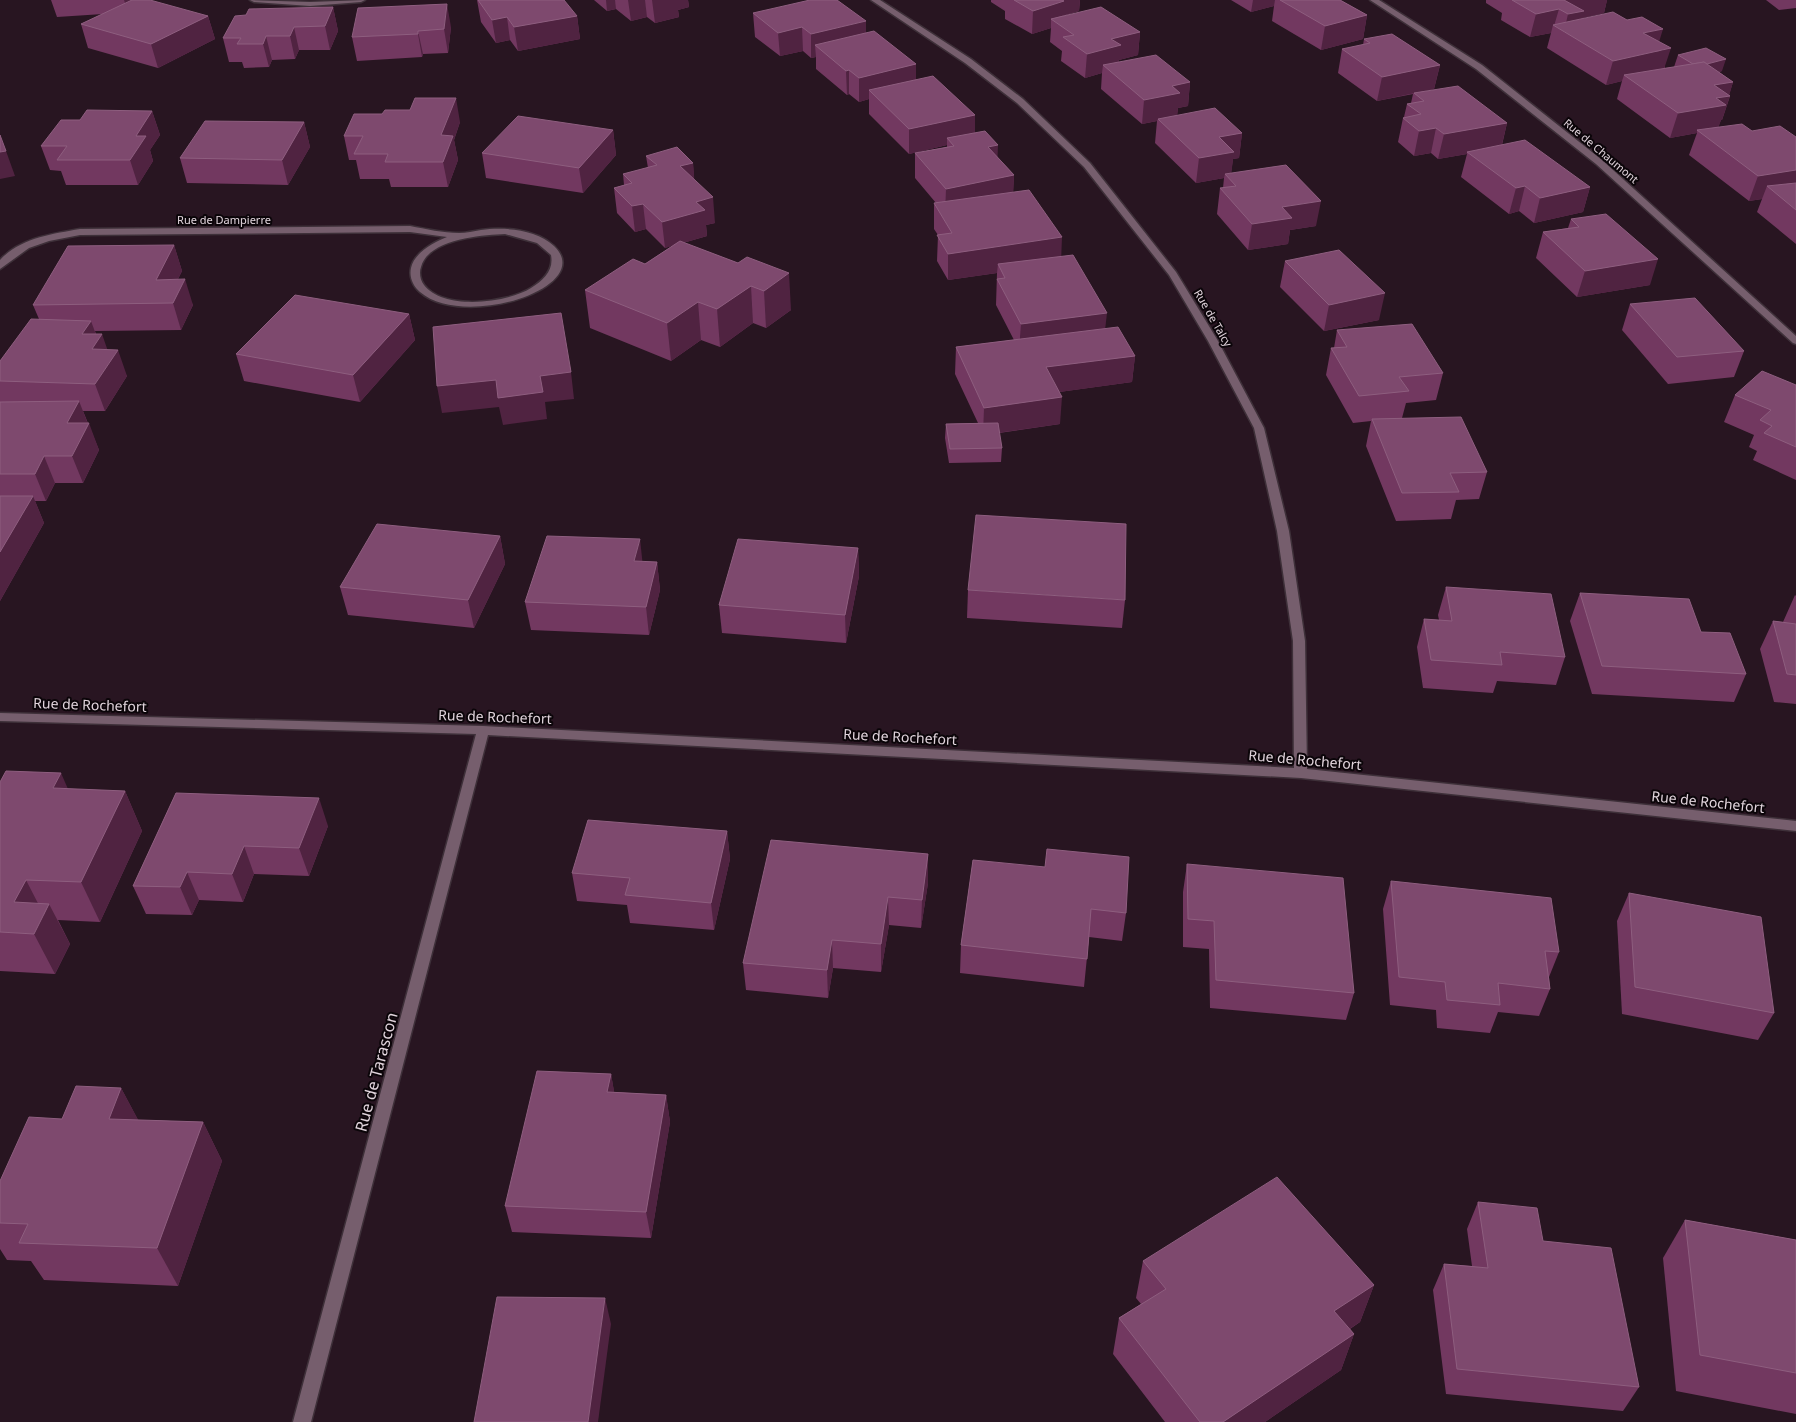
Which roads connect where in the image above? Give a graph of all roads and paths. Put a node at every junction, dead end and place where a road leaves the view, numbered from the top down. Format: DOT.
graph roads {
  1 [pos="254,0"];
  2 [pos="361,0"];
  3 [pos="875,0"];
  4 [pos="1374,0"];
  5 [pos="458,236"];
  6 [pos="0,266"];
  7 [pos="1796,341"];
  8 [pos="0,718"];
  9 [pos="483,730"];
  10 [pos="1301,772"];
  11 [pos="1796,826"];
  12 [pos="302,1422"];
  1 -- 2 [label="street"];
  3 -- 10 [label="street, Rue de Talcy"];
  4 -- 7 [label="street, Rue de Chaumont"];
  5 -- 5 [label="street, Rue de Dampierre"];
  5 -- 6 [label="street, Rue de Dampierre"];
  8 -- 9 [label="street, Rue de Rochefort"];
  9 -- 10 [label="street, Rue de Rochefort"];
  9 -- 12 [label="street, Rue de Tarascon"];
  10 -- 11 [label="street, Rue de Rochefort"];
}
